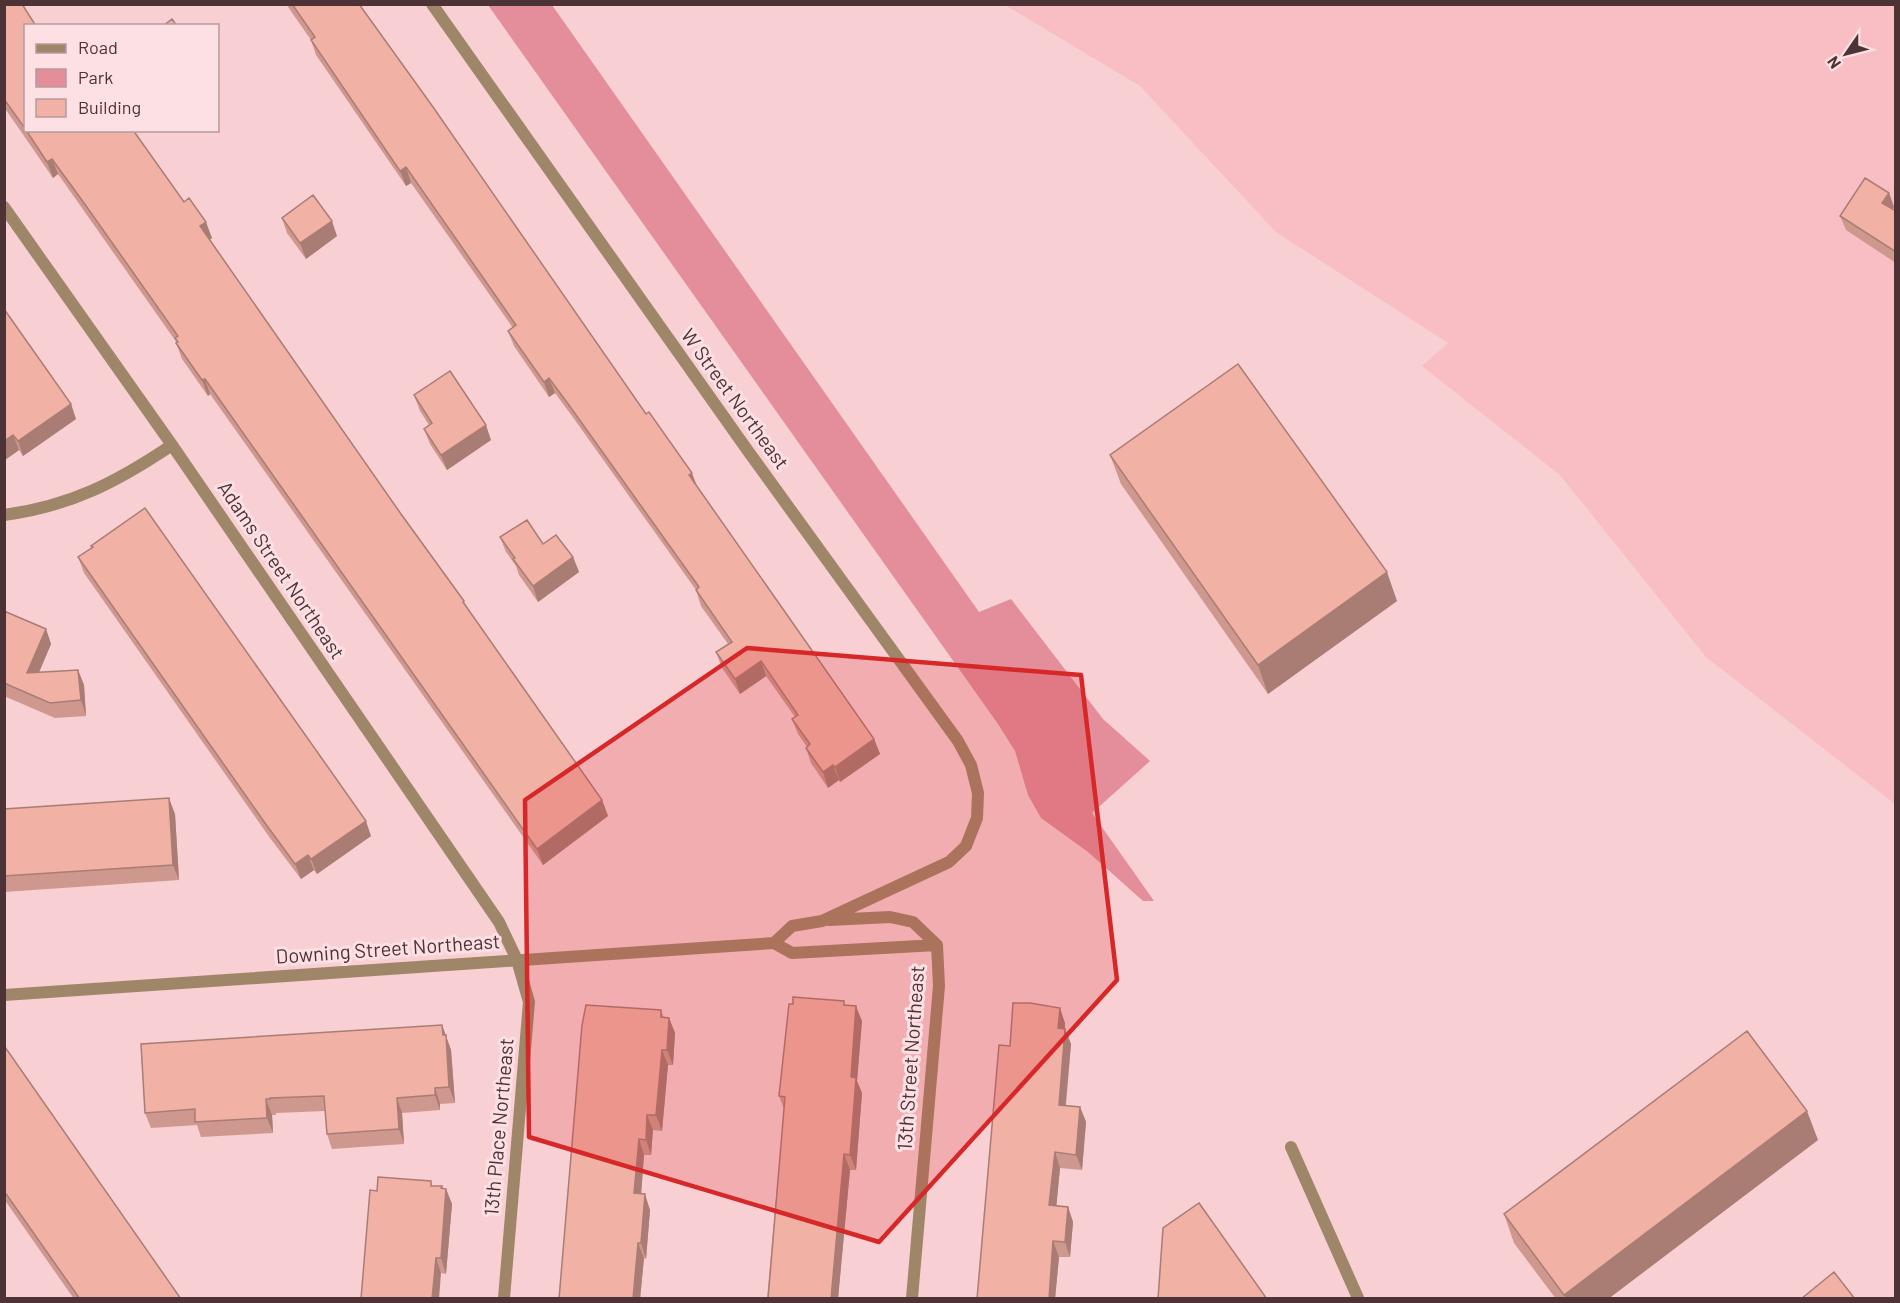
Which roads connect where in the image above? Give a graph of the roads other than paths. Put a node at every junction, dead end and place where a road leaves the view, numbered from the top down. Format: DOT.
graph roads {
  1 [pos="432,4"];
  2 [pos="4,207"];
  3 [pos="172,445"];
  4 [pos="4,515"];
  5 [pos="822,921"];
  6 [pos="774,943"];
  7 [pos="937,945"];
  8 [pos="517,960"];
  9 [pos="4,995"];
  10 [pos="1291,1147"];
  11 [pos="504,1299"];
  12 [pos="912,1299"];
  13 [pos="1358,1299"];
  1 -- 5 [label="street, W Street Northeast"];
  2 -- 3 [label="street, Adams Street Northeast"];
  3 -- 4 [label="street"];
  3 -- 8 [label="street, Adams Street Northeast"];
  5 -- 6 [label="street"];
  5 -- 7 [label="street, 13th Street Northeast"];
  6 -- 7 [label="street, Downing Street Northeast"];
  6 -- 8 [label="street, Downing Street Northeast"];
  7 -- 12 [label="street, 13th Street Northeast"];
  8 -- 9 [label="street, Downing Street Northeast"];
  8 -- 11 [label="street, 13th Place Northeast"];
  10 -- 13 [label="street"];
}
